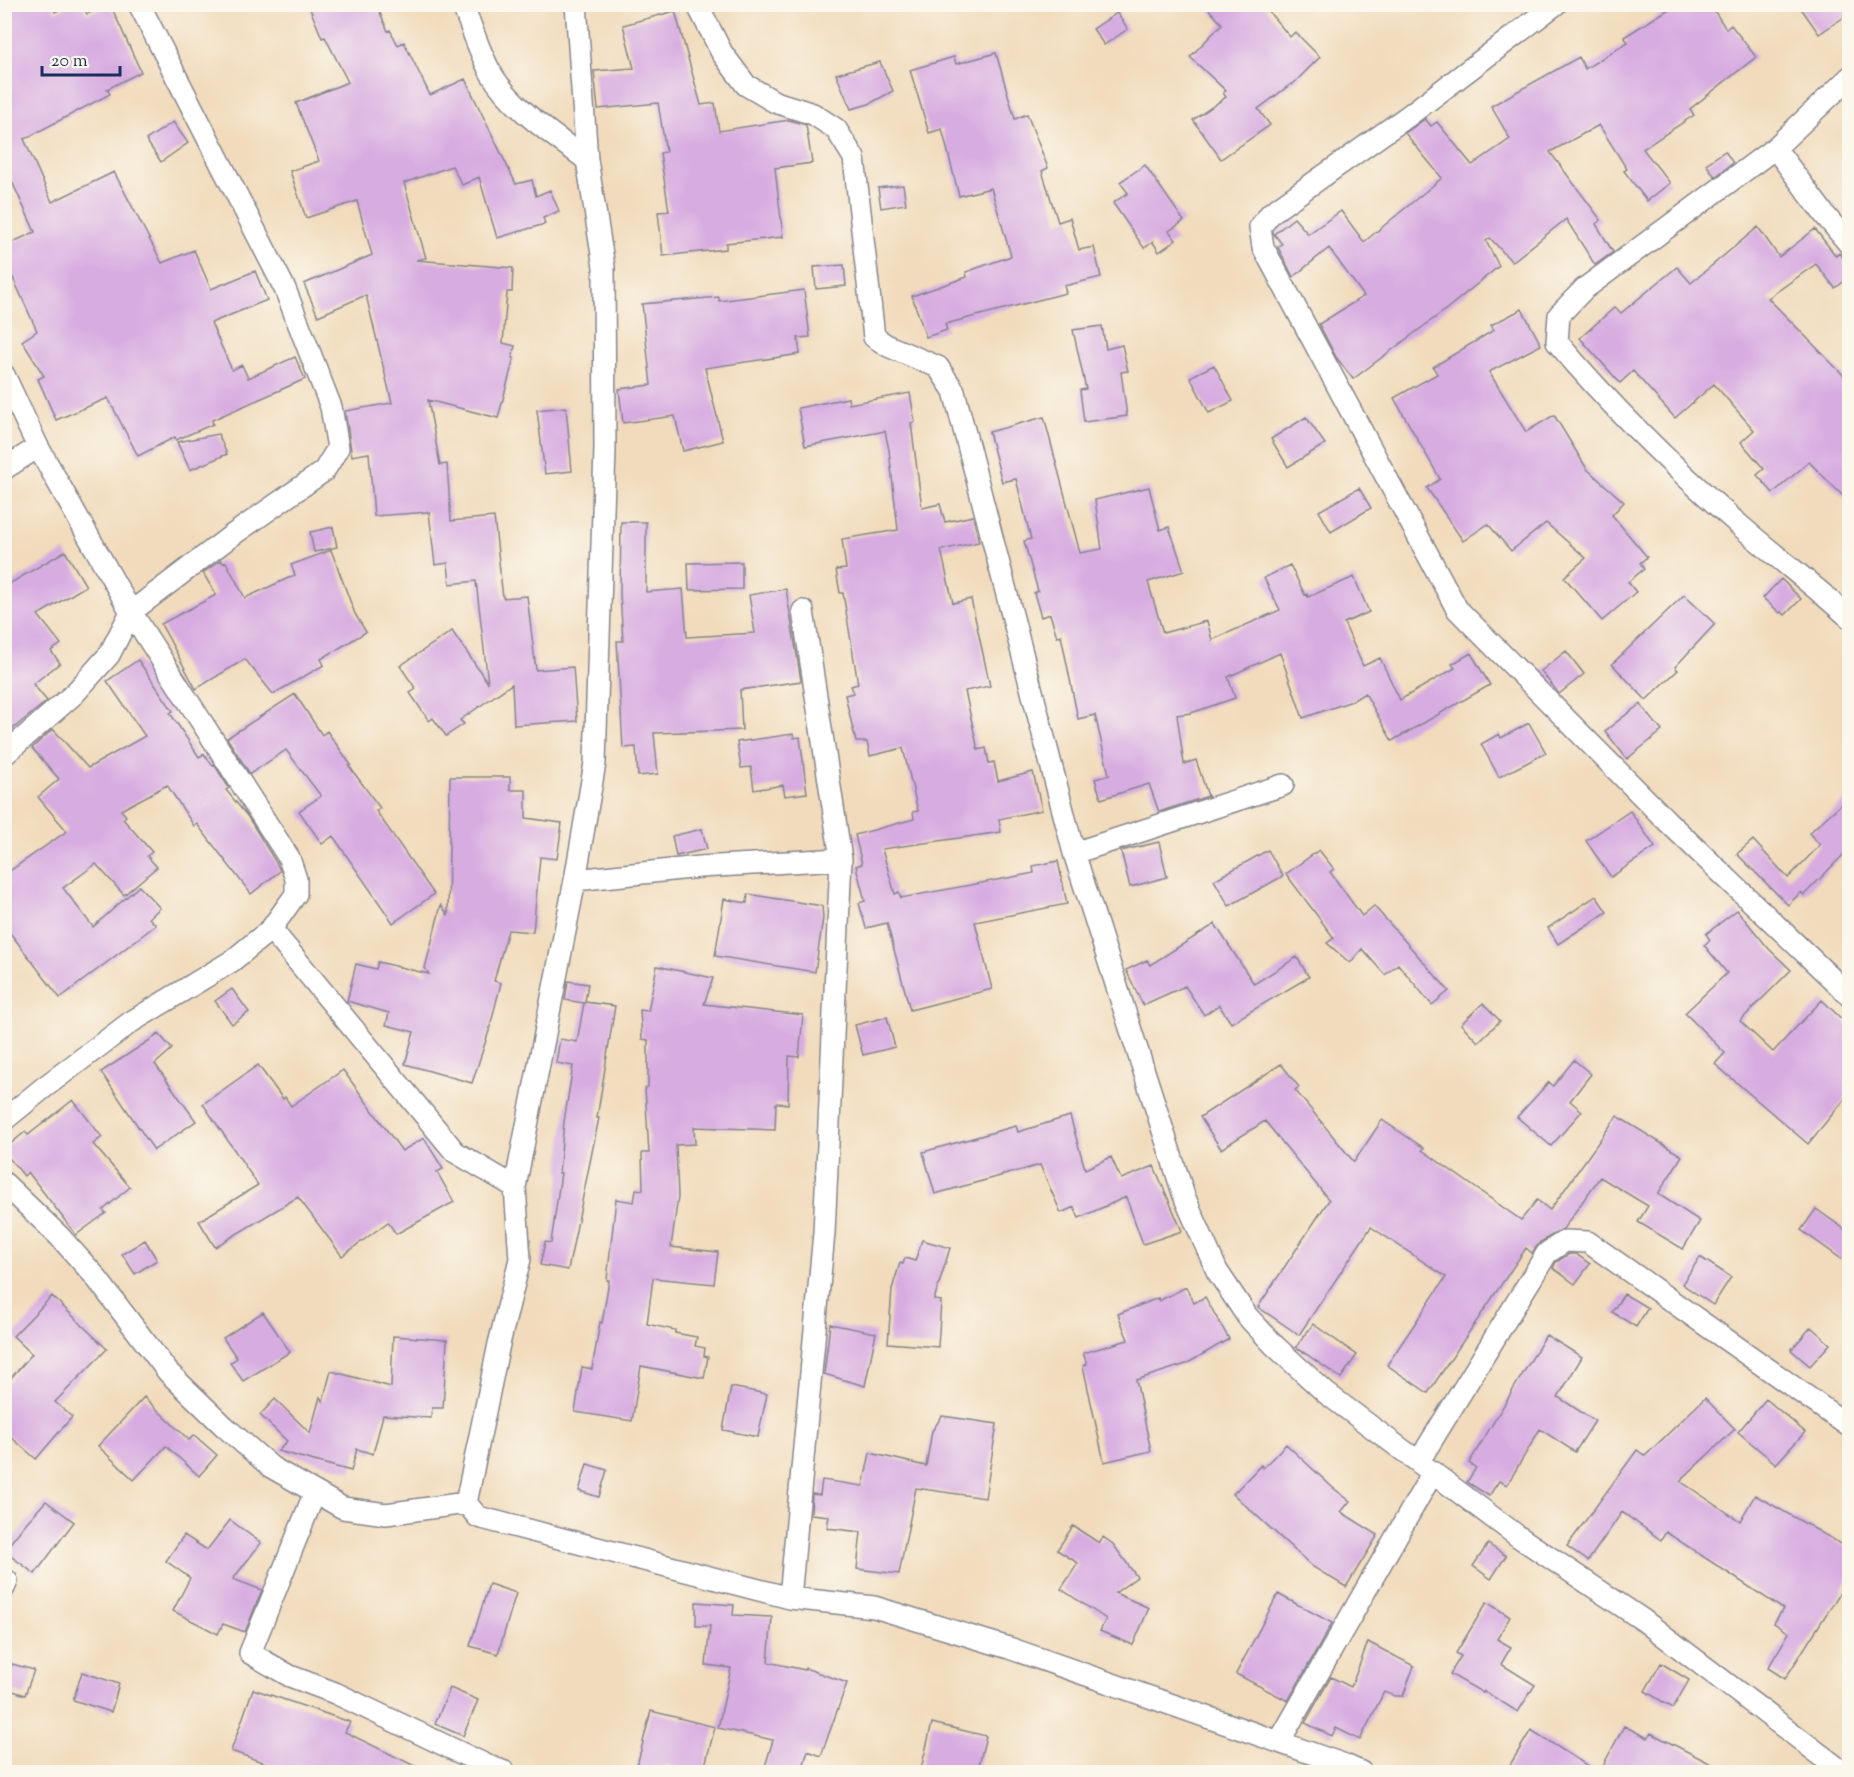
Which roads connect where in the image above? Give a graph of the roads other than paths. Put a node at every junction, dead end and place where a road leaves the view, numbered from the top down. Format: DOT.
graph roads {
  1 [pos="139,4"];
  2 [pos="462,4"];
  3 [pos="576,4"];
  4 [pos="698,4"];
  5 [pos="1556,4"];
  6 [pos="1850,77"];
  7 [pos="1774,148"];
  8 [pos="587,160"];
  9 [pos="1850,245"];
  10 [pos="4,375"];
  11 [pos="38,447"];
  12 [pos="4,469"];
  13 [pos="803,611"];
  14 [pos="131,612"];
  15 [pos="1850,618"];
  16 [pos="4,755"];
  17 [pos="1284,785"];
  18 [pos="1074,853"];
  19 [pos="841,859"];
  20 [pos="575,880"];
  21 [pos="271,929"];
  22 [pos="1850,996"];
  23 [pos="4,1120"];
  24 [pos="4,1183"];
  25 [pos="515,1187"];
  26 [pos="1850,1427"];
  27 [pos="1426,1467"];
  28 [pos="315,1492"];
  29 [pos="466,1503"];
  30 [pos="4,1580"];
  31 [pos="4,1588"];
  32 [pos="789,1598"];
  33 [pos="1279,1742"];
  34 [pos="491,1770"];
  35 [pos="1361,1773"];
  36 [pos="1843,1773"];
  1 -- 14 [label="street"];
  2 -- 8 [label="street"];
  3 -- 8 [label="street"];
  4 -- 18 [label="street"];
  5 -- 22 [label="street"];
  6 -- 7 [label="street"];
  7 -- 9 [label="street"];
  7 -- 15 [label="street"];
  8 -- 20 [label="street"];
  10 -- 11 [label="street"];
  11 -- 12 [label="street"];
  11 -- 14 [label="street"];
  13 -- 19 [label="street"];
  14 -- 16 [label="street"];
  14 -- 21 [label="street"];
  17 -- 18 [label="street"];
  18 -- 27 [label="street"];
  19 -- 20 [label="street"];
  19 -- 32 [label="street"];
  20 -- 25 [label="street"];
  21 -- 23 [label="street"];
  21 -- 25 [label="street"];
  24 -- 28 [label="street"];
  25 -- 29 [label="street"];
  26 -- 27 [label="street"];
  27 -- 33 [label="street"];
  27 -- 36 [label="street"];
  28 -- 29 [label="street"];
  28 -- 34 [label="street"];
  29 -- 32 [label="street"];
  30 -- 31 [label="street"];
  32 -- 33 [label="street"];
  33 -- 35 [label="street"];
}
